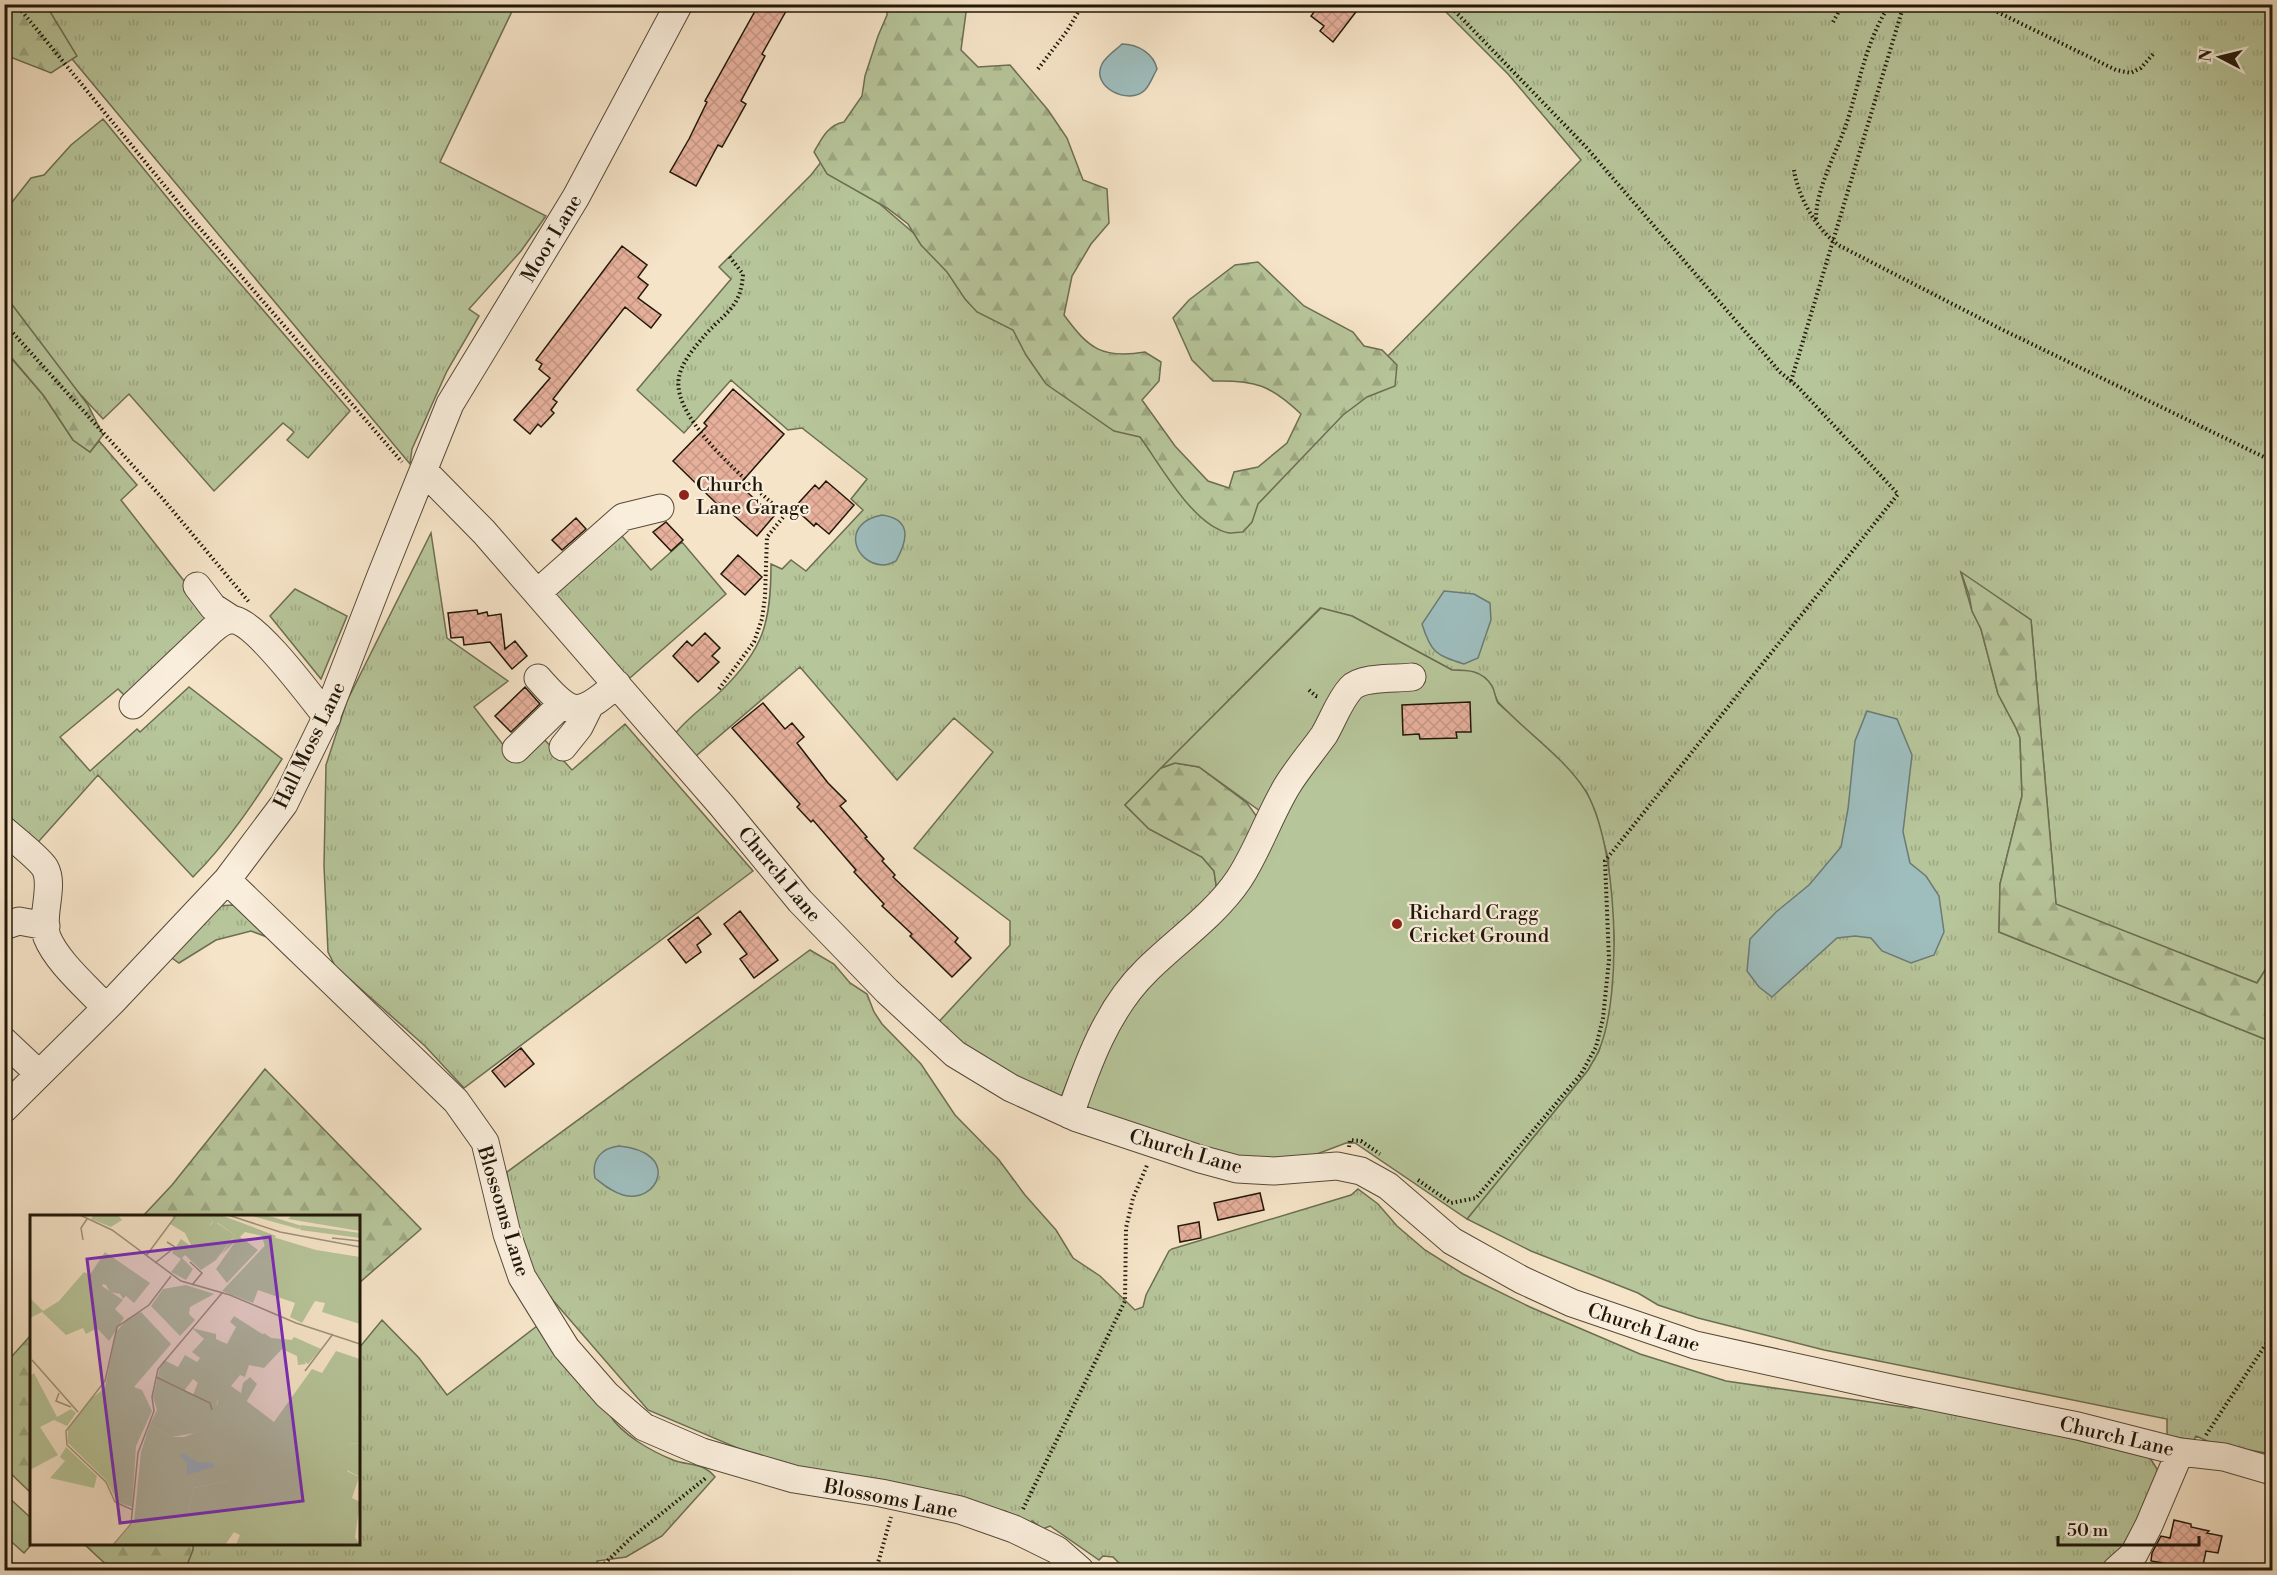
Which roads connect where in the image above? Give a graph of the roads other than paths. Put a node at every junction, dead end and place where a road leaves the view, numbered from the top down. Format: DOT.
graph roads {
  1 [pos="679,4"];
  2 [pos="424,471"];
  3 [pos="660,508"];
  4 [pos="197,586"];
  5 [pos="537,593"];
  6 [pos="243,612"];
  7 [pos="538,678"];
  8 [pos="1412,678"];
  9 [pos="616,684"];
  10 [pos="133,705"];
  11 [pos="577,706"];
  12 [pos="327,717"];
  13 [pos="563,747"];
  14 [pos="516,749"];
  15 [pos="4,830"];
  16 [pos="227,880"];
  17 [pos="4,926"];
  18 [pos="46,926"];
  19 [pos="106,1008"];
  20 [pos="4,1041"];
  21 [pos="38,1073"];
  22 [pos="4,1109"];
  23 [pos="1070,1115"];
  24 [pos="2188,1453"];
  25 [pos="2272,1471"];
  26 [pos="1080,1570"];
  27 [pos="2116,1570"];
  1 -- 2 [label="street, Moor Lane"];
  2 -- 5 [label="street, Church Lane"];
  2 -- 12 [label="street, Hall Moss Lane"];
  3 -- 5 [label="street"];
  4 -- 6 [label="street"];
  5 -- 9 [label="street, Church Lane"];
  6 -- 10 [label="street"];
  6 -- 12 [label="street"];
  7 -- 11 [label="street"];
  8 -- 23 [label="street"];
  9 -- 11 [label="street"];
  9 -- 23 [label="street, Church Lane"];
  11 -- 13 [label="street"];
  11 -- 14 [label="street"];
  12 -- 16 [label="street, Hall Moss Lane"];
  15 -- 18 [label="street"];
  16 -- 19 [label="street, Hall Moss Lane"];
  16 -- 26 [label="street, Blossoms Lane"];
  17 -- 18 [label="street"];
  18 -- 19 [label="street"];
  19 -- 21 [label="street, Hall Moss Lane"];
  20 -- 21 [label="street"];
  21 -- 22 [label="street, Hall Moss Lane"];
  23 -- 24 [label="street, Church Lane"];
  24 -- 25 [label="street, Church Lane"];
  24 -- 27 [label="street"];
}
